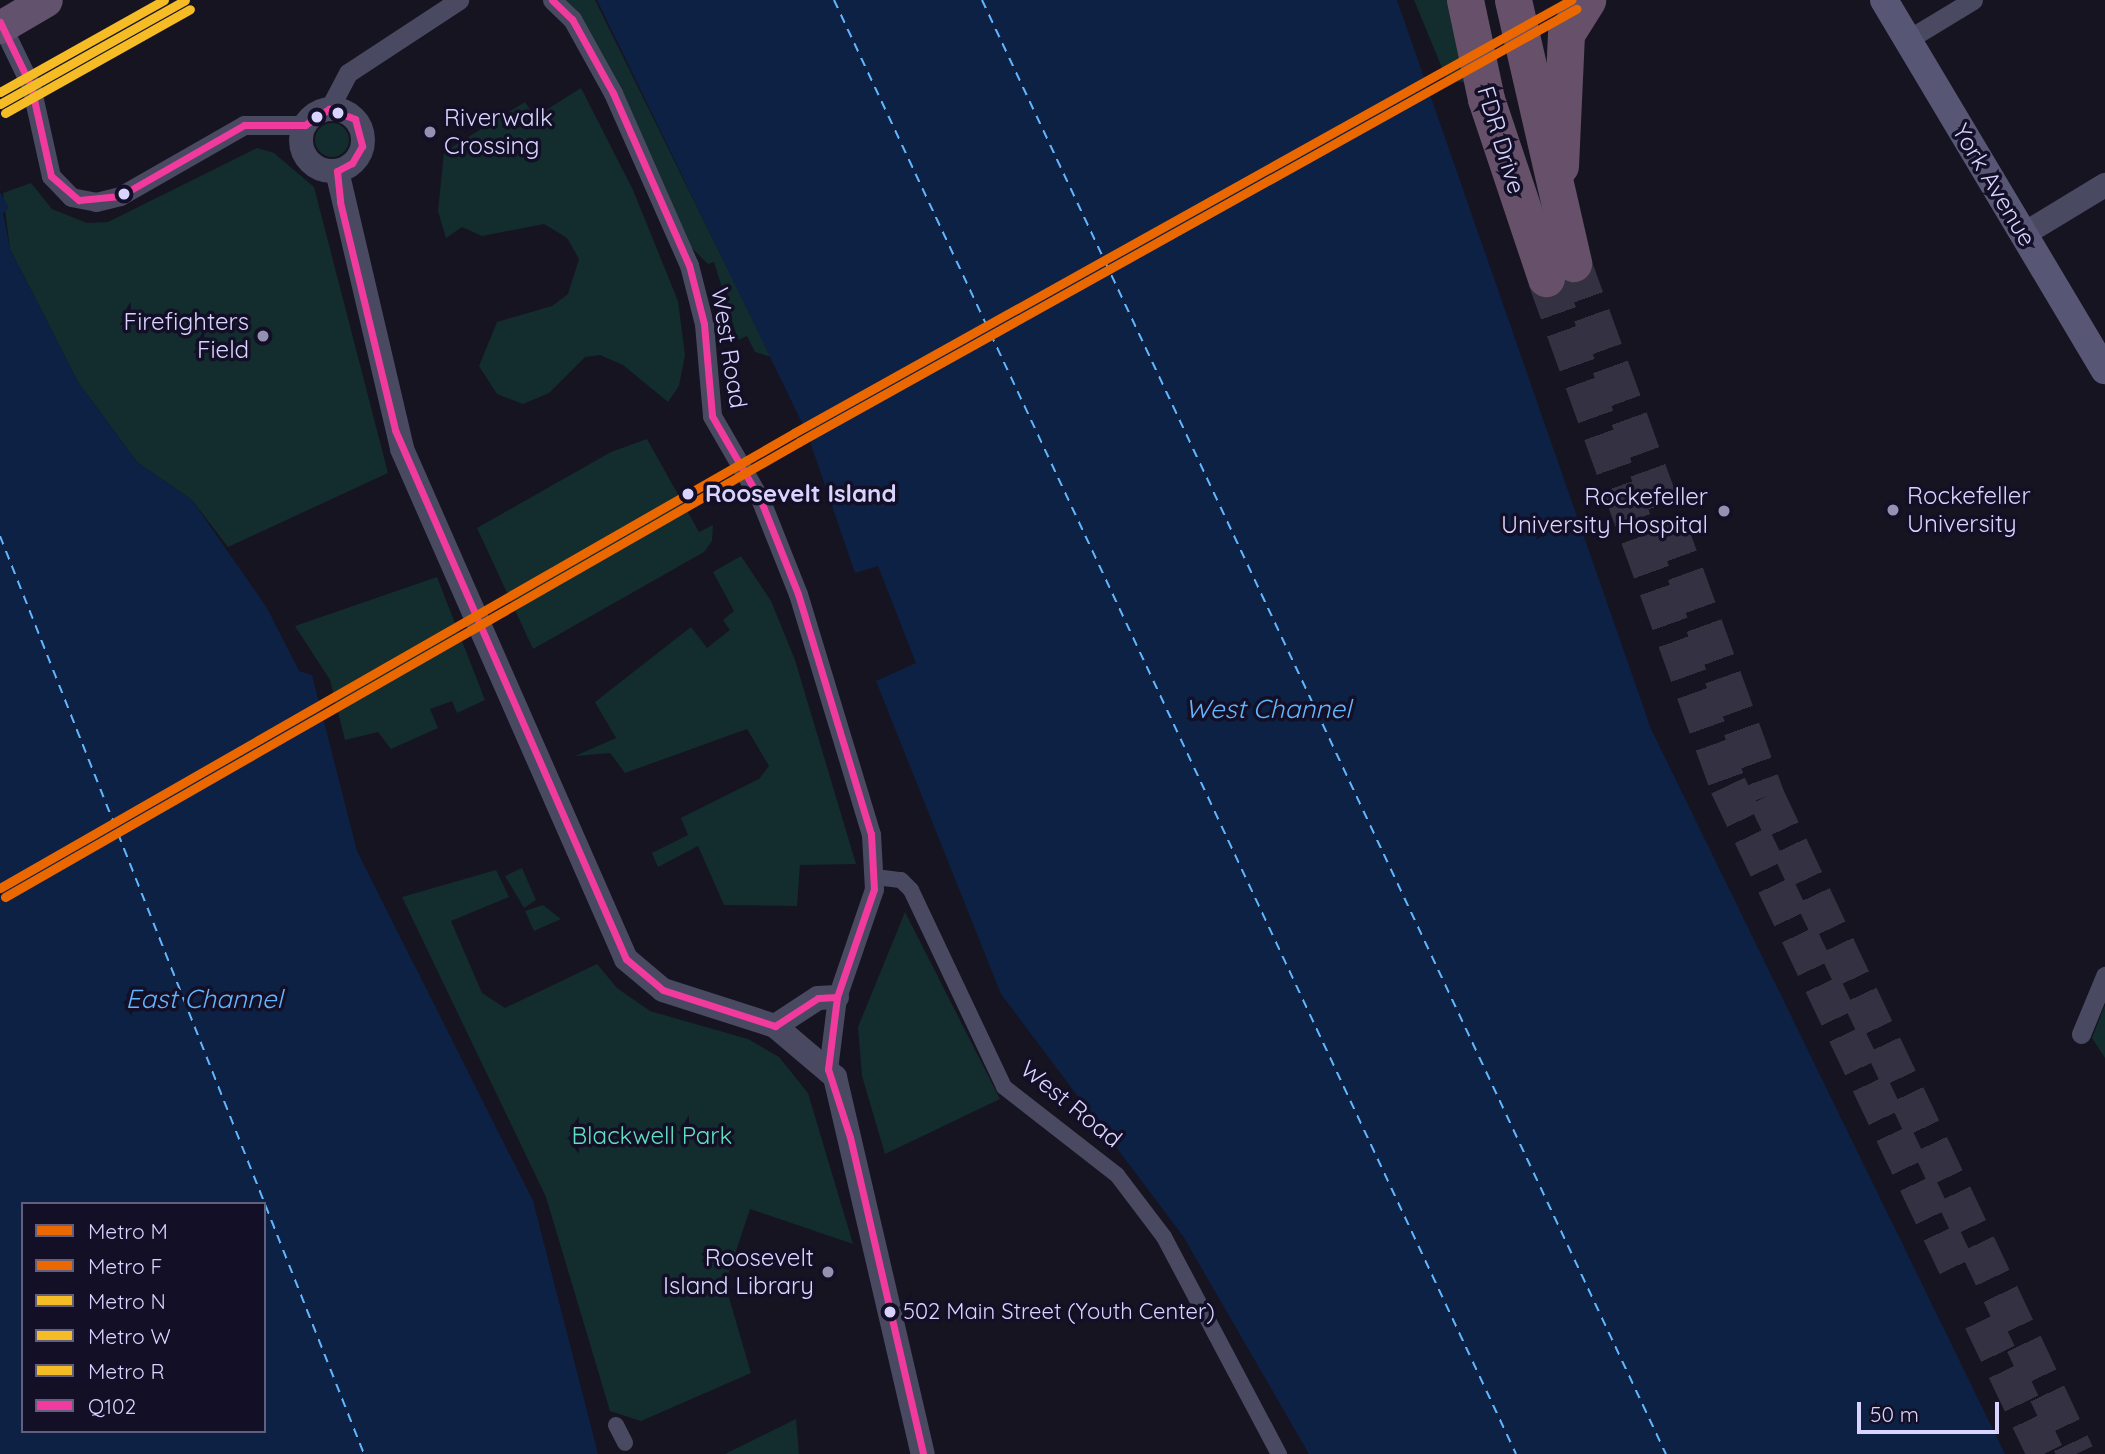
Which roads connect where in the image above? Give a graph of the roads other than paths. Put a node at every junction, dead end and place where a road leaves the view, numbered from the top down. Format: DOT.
graph roads {
  1 [pos="26,0"];
  2 [pos="46,0"];
  3 [pos="460,0"];
  4 [pos="552,0"];
  5 [pos="1465,0"];
  6 [pos="1483,0"];
  7 [pos="1513,0"];
  8 [pos="1587,0"];
  9 [pos="1884,0"];
  10 [pos="1973,0"];
  11 [pos="0,15"];
  12 [pos="0,25"];
  13 [pos="1908,40"];
  14 [pos="329,109"];
  15 [pos="305,125"];
  16 [pos="1508,162"];
  17 [pos="337,171"];
  18 [pos="2105,185"];
  19 [pos="1556,209"];
  20 [pos="2024,234"];
  21 [pos="2105,370"];
  22 [pos="875,877"];
  23 [pos="2105,976"];
  24 [pos="837,997"];
  25 [pos="775,1026"];
  26 [pos="2081,1034"];
  27 [pos="828,1069"];
  28 [pos="616,1425"];
  29 [pos="625,1443"];
  30 [pos="923,1454"];
  31 [pos="1279,1454"];
  1 -- 11 [label="highway"];
  2 -- 12 [label="highway"];
  3 -- 14 [label="street"];
  4 -- 22 [label="street, West Road"];
  5 -- 16 [label="highway, FDR Drive"];
  6 -- 16 [label="highway"];
  7 -- 19 [label="highway, FDR Drive"];
  8 -- 19 [label="highway"];
  9 -- 13 [label="main road, York Avenue"];
  10 -- 13 [label="street"];
  12 -- 15 [label="street"];
  13 -- 20 [label="main road, York Avenue"];
  14 -- 15 [label="street"];
  14 -- 17 [label="street"];
  15 -- 17 [label="street"];
  16 -- 19 [label="highway, FDR Drive"];
  17 -- 25 [label="street"];
  18 -- 20 [label="street"];
  20 -- 21 [label="main road, York Avenue"];
  22 -- 24 [label="street, West Road"];
  22 -- 31 [label="street, West Road"];
  23 -- 26 [label="street"];
  24 -- 25 [label="street"];
  24 -- 27 [label="street, West Road"];
  25 -- 27 [label="street"];
  27 -- 30 [label="street"];
  28 -- 29 [label="street"];
}
